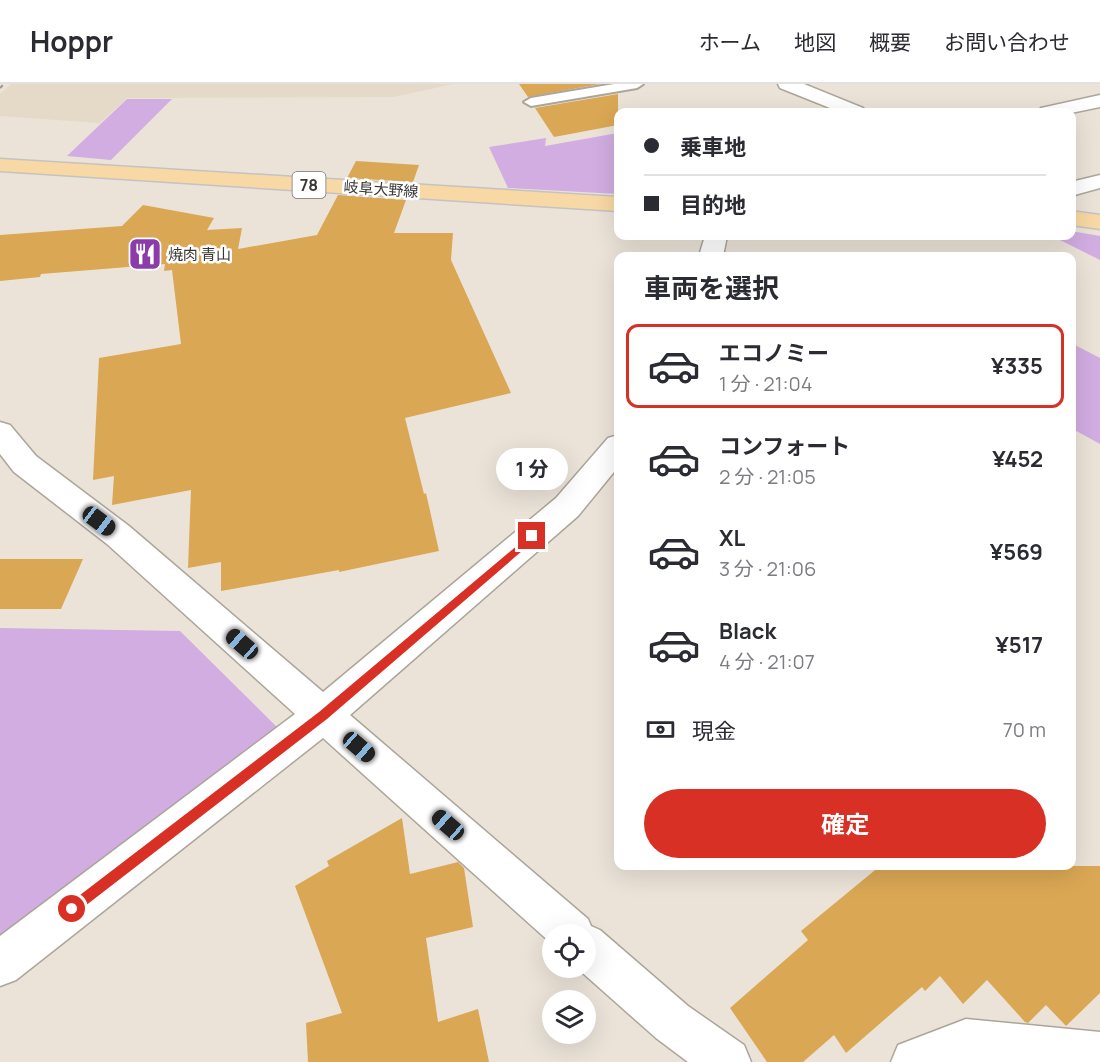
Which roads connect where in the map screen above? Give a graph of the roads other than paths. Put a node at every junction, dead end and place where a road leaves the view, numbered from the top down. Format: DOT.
graph roads {
  1 [pos="637,84"];
  2 [pos="833,84"];
  3 [pos="795,87"];
  4 [pos="1068,91"];
  5 [pos="531,102"];
  6 [pos="1095,106"];
  7 [pos="846,108"];
  8 [pos="1076,108"];
  9 [pos="0,165"];
  10 [pos="1100,181"];
  11 [pos="1076,188"];
  12 [pos="614,204"];
  13 [pos="1076,218"];
  14 [pos="1100,222"];
  15 [pos="0,433"];
  16 [pos="614,451"];
  17 [pos="323,715"];
  18 [pos="562,924"];
  19 [pos="596,955"];
  20 [pos="0,964"];
  21 [pos="1100,1055"];
  22 [pos="727,1062"];
  23 [pos="915,1062"];
  1 -- 5 [label="lane"];
  2 -- 3 [label="street"];
  3 -- 7 [label="street"];
  4 -- 6 [label="street"];
  6 -- 8 [label="street"];
  9 -- 12 [label="main road, 岐阜大野線 / 78"];
  10 -- 11 [label="street"];
  13 -- 14 [label="main road"];
  15 -- 17 [label="street"];
  16 -- 17 [label="street"];
  17 -- 18 [label="street"];
  17 -- 20 [label="street"];
  19 -- 22 [label="street"];
  21 -- 23 [label="street"];
}
